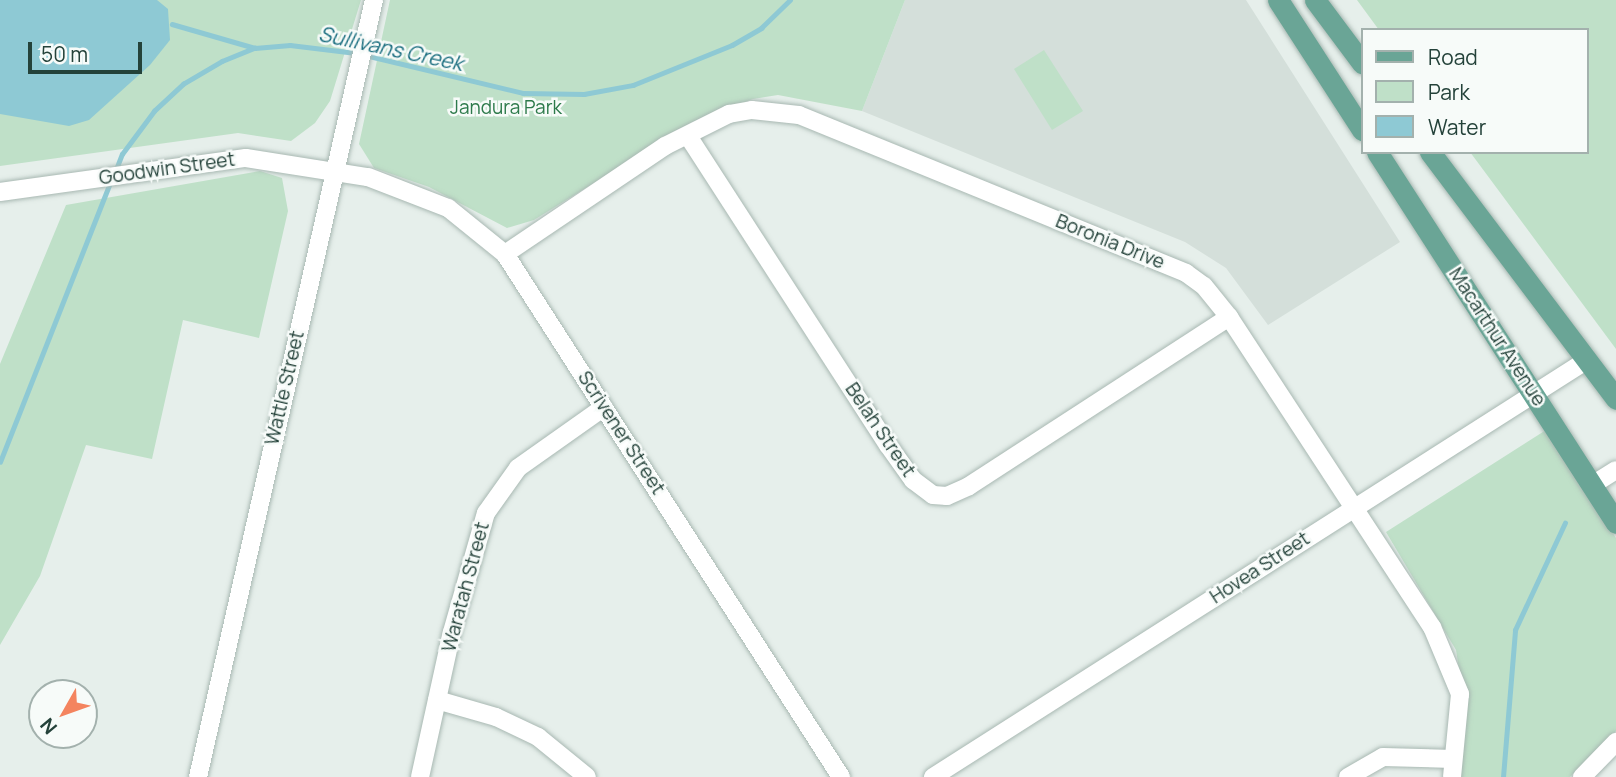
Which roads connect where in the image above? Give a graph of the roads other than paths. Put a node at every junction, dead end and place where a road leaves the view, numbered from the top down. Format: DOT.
graph roads {
  1 [pos="374,0"];
  2 [pos="1278,0"];
  3 [pos="1314,0"];
  4 [pos="1360,60"];
  5 [pos="1360,127"];
  6 [pos="688,136"];
  7 [pos="1378,154"];
  8 [pos="1432,154"];
  9 [pos="333,171"];
  10 [pos="0,192"];
  11 [pos="505,254"];
  12 [pos="1230,317"];
  13 [pos="1587,360"];
  14 [pos="1533,393"];
  15 [pos="1616,399"];
  16 [pos="604,407"];
  17 [pos="1616,470"];
  18 [pos="1592,485"];
  19 [pos="1354,508"];
  20 [pos="1616,523"];
  21 [pos="437,700"];
  22 [pos="1616,742"];
  23 [pos="1453,759"];
  24 [pos="198,777"];
  25 [pos="420,777"];
  26 [pos="586,777"];
  27 [pos="841,777"];
  28 [pos="933,777"];
  29 [pos="1348,777"];
  30 [pos="1452,777"];
  31 [pos="1582,777"];
  1 -- 9 [label="street, Wattle Street"];
  2 -- 5 [label="main road"];
  3 -- 4 [label="main road"];
  6 -- 11 [label="street, Boronia Drive"];
  6 -- 12 [label="street, Boronia Drive"];
  6 -- 12 [label="street, Belah Street"];
  7 -- 14 [label="main road, Macarthur Avenue"];
  8 -- 13 [label="main road"];
  9 -- 10 [label="street, Goodwin Street"];
  9 -- 11 [label="street, Scrivener Street"];
  9 -- 24 [label="street, Wattle Street"];
  11 -- 16 [label="street, Scrivener Street"];
  12 -- 19 [label="street, Boronia Drive"];
  13 -- 14 [label="street, Hovea Street"];
  13 -- 15 [label="main road"];
  14 -- 18 [label="main road, Macarthur Avenue"];
  14 -- 19 [label="street, Hovea Street"];
  16 -- 21 [label="street, Waratah Street"];
  16 -- 27 [label="street, Scrivener Street"];
  17 -- 18 [label="street"];
  18 -- 20 [label="main road, Macarthur Avenue"];
  19 -- 23 [label="street, Boronia Drive"];
  19 -- 28 [label="street, Hovea Street"];
  21 -- 25 [label="street, Waratah Street"];
  21 -- 26 [label="street"];
  22 -- 31 [label="street"];
  23 -- 29 [label="street"];
  23 -- 30 [label="street, Boronia Drive"];
}
